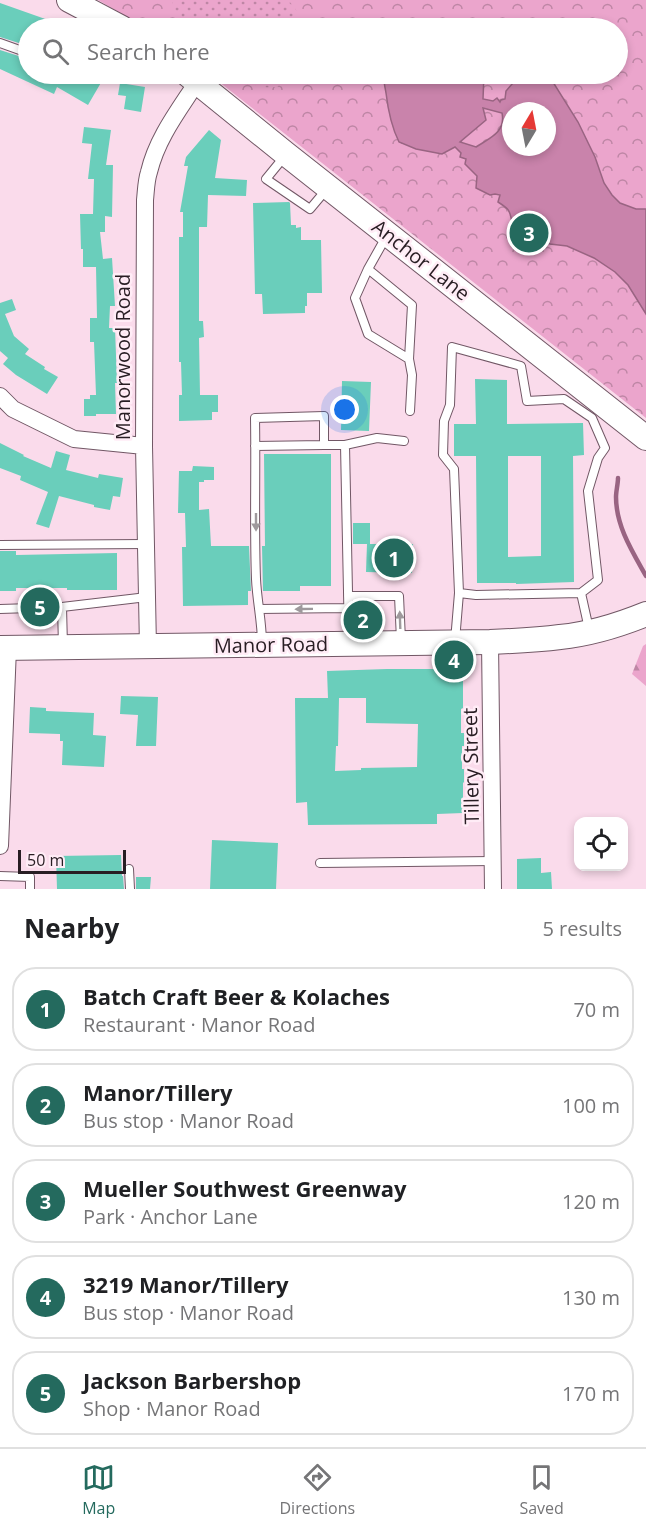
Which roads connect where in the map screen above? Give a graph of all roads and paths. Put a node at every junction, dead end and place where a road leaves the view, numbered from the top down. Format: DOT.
graph roads {
  1 [pos="69,0"];
  2 [pos="97,18"];
  3 [pos="0,43"];
  4 [pos="18,49"];
  5 [pos="189,84"];
  6 [pos="199,84"];
  7 [pos="286,154"];
  8 [pos="328,187"];
  9 [pos="388,234"];
  10 [pos="368,268"];
  11 [pos="410,359"];
  12 [pos="0,396"];
  13 [pos="410,411"];
  14 [pos="646,438"];
  15 [pos="404,441"];
  16 [pos="324,445"];
  17 [pos="345,445"];
  18 [pos="144,446"];
  19 [pos="255,446"];
  20 [pos="146,544"];
  21 [pos="0,545"];
  22 [pos="459,593"];
  23 [pos="581,593"];
  24 [pos="348,596"];
  25 [pos="147,597"];
  26 [pos="62,607"];
  27 [pos="348,608"];
  28 [pos="0,609"];
  29 [pos="259,609"];
  30 [pos="646,614"];
  31 [pos="589,631"];
  32 [pos="490,642"];
  33 [pos="401,643"];
  34 [pos="454,643"];
  35 [pos="350,644"];
  36 [pos="262,645"];
  37 [pos="63,647"];
  38 [pos="148,647"];
  39 [pos="4,648"];
  40 [pos="2,773"];
  41 [pos="0,846"];
  42 [pos="493,861"];
  43 [pos="321,862"];
  44 [pos="129,869"];
  45 [pos="0,876"];
  46 [pos="30,889"];
  47 [pos="130,889"];
  48 [pos="493,889"];
  1 -- 2 [label="main road"];
  3 -- 4 [label="lane"];
  5 -- 18 [label="street, Manorwood Road"];
  6 -- 7 [label="main road, Anchor Lane"];
  7 -- 8 [label="main road, Anchor Lane"];
  7 -- 8 [label="lane"];
  8 -- 9 [label="main road, Anchor Lane"];
  9 -- 10 [label="lane"];
  9 -- 14 [label="main road, Anchor Lane"];
  10 -- 11 [label="lane"];
  10 -- 11 [label="lane"];
  11 -- 13 [label="lane"];
  12 -- 18 [label="street"];
  15 -- 17 [label="lane"];
  16 -- 17 [label="lane"];
  16 -- 19 [label="lane"];
  16 -- 19 [label="lane"];
  17 -- 24 [label="lane"];
  18 -- 20 [label="street, Manorwood Road"];
  19 -- 29 [label="lane, one-way"];
  20 -- 21 [label="lane"];
  20 -- 25 [label="street, Manorwood Road"];
  22 -- 23 [label="lane"];
  22 -- 23 [label="lane"];
  22 -- 34 [label="lane"];
  23 -- 31 [label="lane"];
  24 -- 27 [label="lane"];
  33 -- 24 [label="lane, one-way"];
  25 -- 26 [label="lane"];
  25 -- 38 [label="street, Manorwood Road"];
  26 -- 28 [label="lane"];
  26 -- 37 [label="lane"];
  27 -- 29 [label="lane, one-way"];
  27 -- 35 [label="lane"];
  29 -- 36 [label="lane"];
  30 -- 31 [label="main road, Manor Road"];
  31 -- 32 [label="main road, Manor Road"];
  32 -- 34 [label="main road, Manor Road"];
  32 -- 42 [label="street, Tillery Street"];
  33 -- 34 [label="main road, Manor Road"];
  33 -- 35 [label="main road, Manor Road"];
  35 -- 36 [label="main road, Manor Road"];
  36 -- 38 [label="main road, Manor Road"];
  37 -- 38 [label="main road, Manor Road"];
  37 -- 39 [label="main road, Manor Road"];
  39 -- 40 [label="street"];
  40 -- 41 [label="street"];
  42 -- 43 [label="lane"];
  42 -- 48 [label="street, Tillery Street"];
  44 -- 47 [label="lane"];
  45 -- 46 [label="lane"];
}
